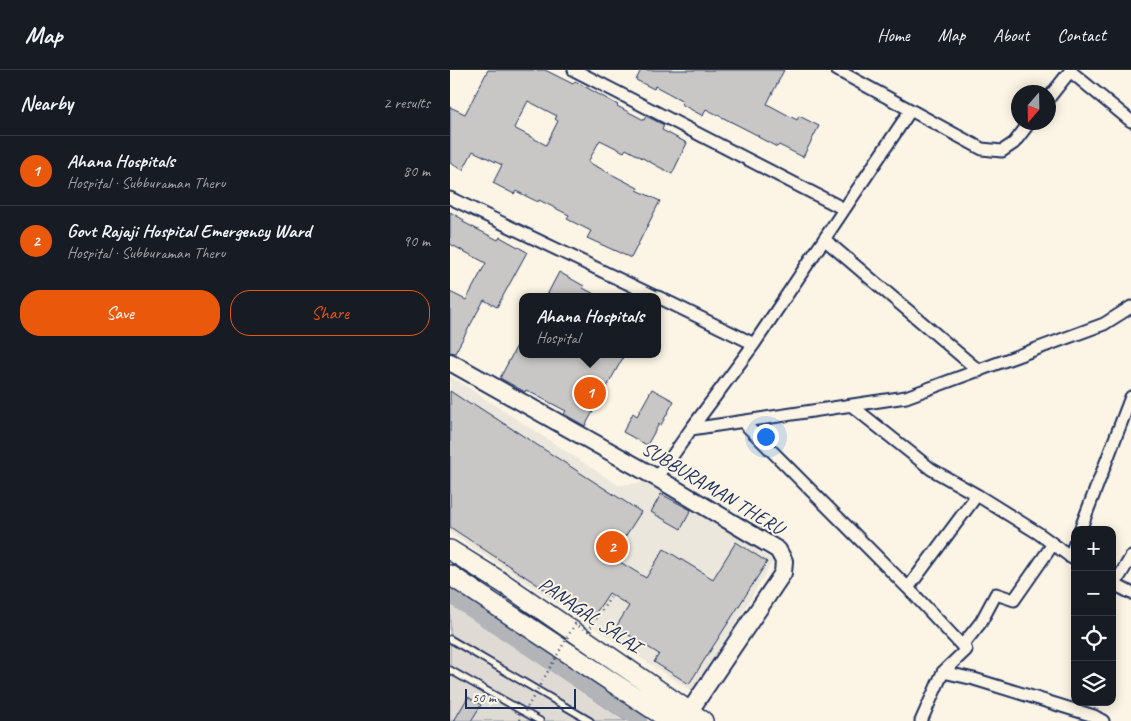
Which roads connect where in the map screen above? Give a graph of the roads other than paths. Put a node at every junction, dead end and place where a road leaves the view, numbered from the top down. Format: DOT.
graph roads {
  1 [pos="574,70"];
  2 [pos="837,70"];
  3 [pos="1071,71"];
  4 [pos="1056,89"];
  5 [pos="910,111"];
  6 [pos="1131,121"];
  7 [pos="1024,130"];
  8 [pos="450,198"];
  9 [pos="844,209"];
  10 [pos="824,239"];
  11 [pos="649,293"];
  12 [pos="661,299"];
  13 [pos="1131,307"];
  14 [pos="754,344"];
  15 [pos="450,362"];
  16 [pos="979,371"];
  17 [pos="1131,397"];
  18 [pos="852,406"];
  19 [pos="743,422"];
  20 [pos="691,429"];
  21 [pos="657,478"];
  22 [pos="977,495"];
  23 [pos="1082,526"];
  24 [pos="1053,544"];
  25 [pos="450,550"];
  26 [pos="1071,557"];
  27 [pos="1131,557"];
  28 [pos="450,575"];
  29 [pos="1116,580"];
  30 [pos="1116,584"];
  31 [pos="908,588"];
  32 [pos="1131,593"];
  33 [pos="450,639"];
  34 [pos="962,646"];
  35 [pos="450,670"];
  36 [pos="943,672"];
  37 [pos="692,718"];
  38 [pos="540,721"];
  39 [pos="590,721"];
  40 [pos="670,721"];
  41 [pos="921,721"];
  42 [pos="1103,721"];
  1 -- 9 [label="street"];
  2 -- 5 [label="street"];
  3 -- 4 [label="street"];
  3 -- 6 [label="street"];
  5 -- 7 [label="street"];
  5 -- 9 [label="street"];
  8 -- 11 [label="street"];
  9 -- 10 [label="street"];
  10 -- 14 [label="street"];
  10 -- 16 [label="street"];
  12 -- 14 [label="street"];
  13 -- 16 [label="street"];
  14 -- 20 [label="street"];
  15 -- 21 [label="street, SUBBURAMAN THERU"];
  16 -- 18 [label="street"];
  17 -- 23 [label="street"];
  18 -- 19 [label="street"];
  18 -- 22 [label="street"];
  19 -- 20 [label="street"];
  19 -- 31 [label="street"];
  20 -- 21 [label="street"];
  21 -- 37 [label="street, SUBBURAMAN THERU"];
  22 -- 24 [label="street"];
  22 -- 31 [label="street"];
  24 -- 26 [label="street"];
  24 -- 34 [label="street"];
  25 -- 37 [label="main road, PANAGAL SALAI"];
  27 -- 29 [label="street"];
  28 -- 40 [label="main road"];
  30 -- 32 [label="street"];
  31 -- 34 [label="street"];
  33 -- 39 [label="lane"];
  34 -- 36 [label="street"];
  35 -- 38 [label="lane"];
  36 -- 41 [label="street"];
  36 -- 42 [label="street"];
}
